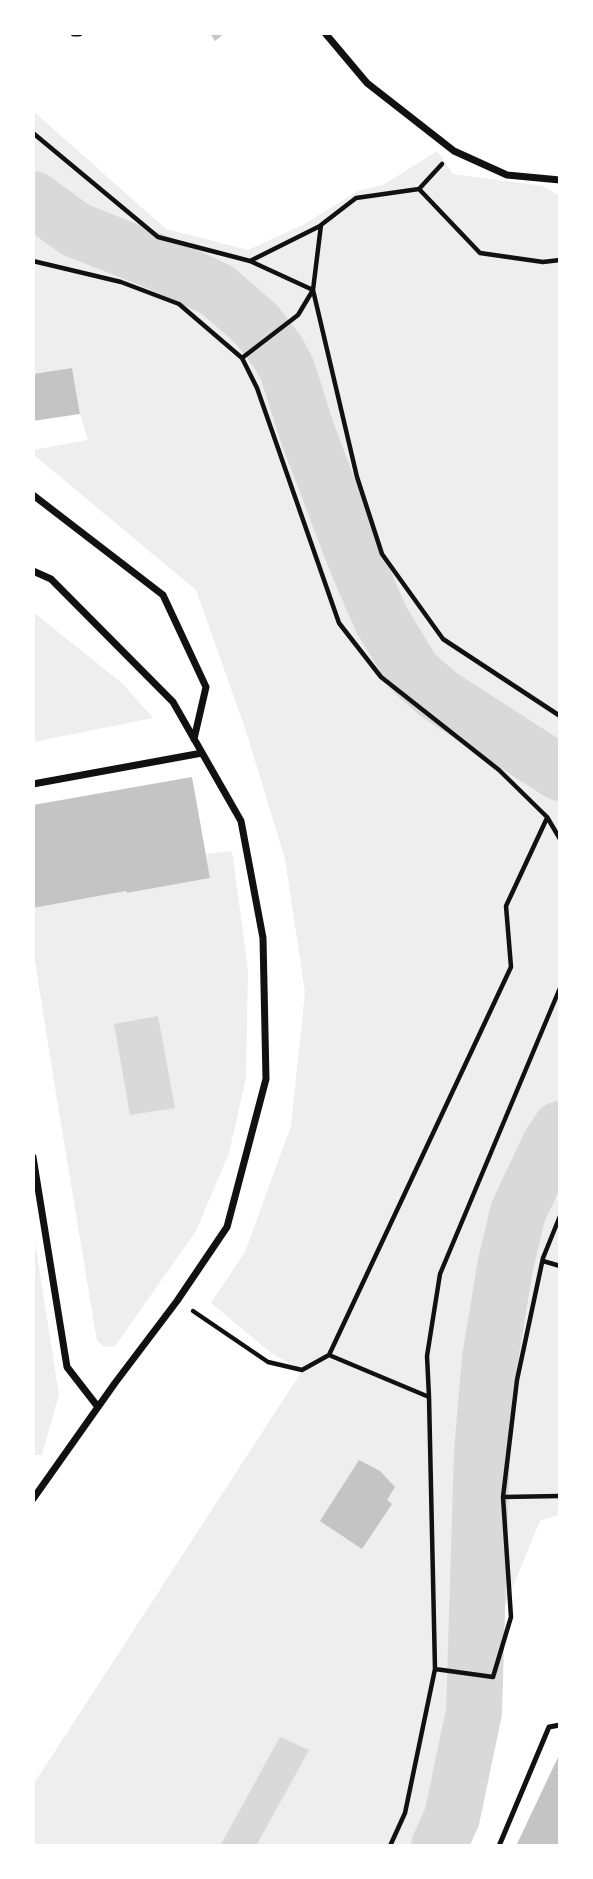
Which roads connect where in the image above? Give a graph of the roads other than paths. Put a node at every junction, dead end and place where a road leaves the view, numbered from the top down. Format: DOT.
graph roads {
  1 [pos="325,33"];
  2 [pos="560,180"];
  3 [pos="33,495"];
  4 [pos="33,570"];
  5 [pos="194,739"];
  6 [pos="202,753"];
  7 [pos="33,784"];
  8 [pos="33,1157"];
  9 [pos="36,1197"];
  10 [pos="98,1408"];
  11 [pos="33,1499"];
  12 [pos="560,1725"];
  13 [pos="499,1846"];
  1 -- 2 [label="street"];
  3 -- 5 [label="street"];
  4 -- 5 [label="street"];
  5 -- 6 [label="street"];
  6 -- 7 [label="street"];
  6 -- 10 [label="street"];
  8 -- 9 [label="street"];
  9 -- 10 [label="street"];
  10 -- 11 [label="street"];
  12 -- 13 [label="lane"];
}
